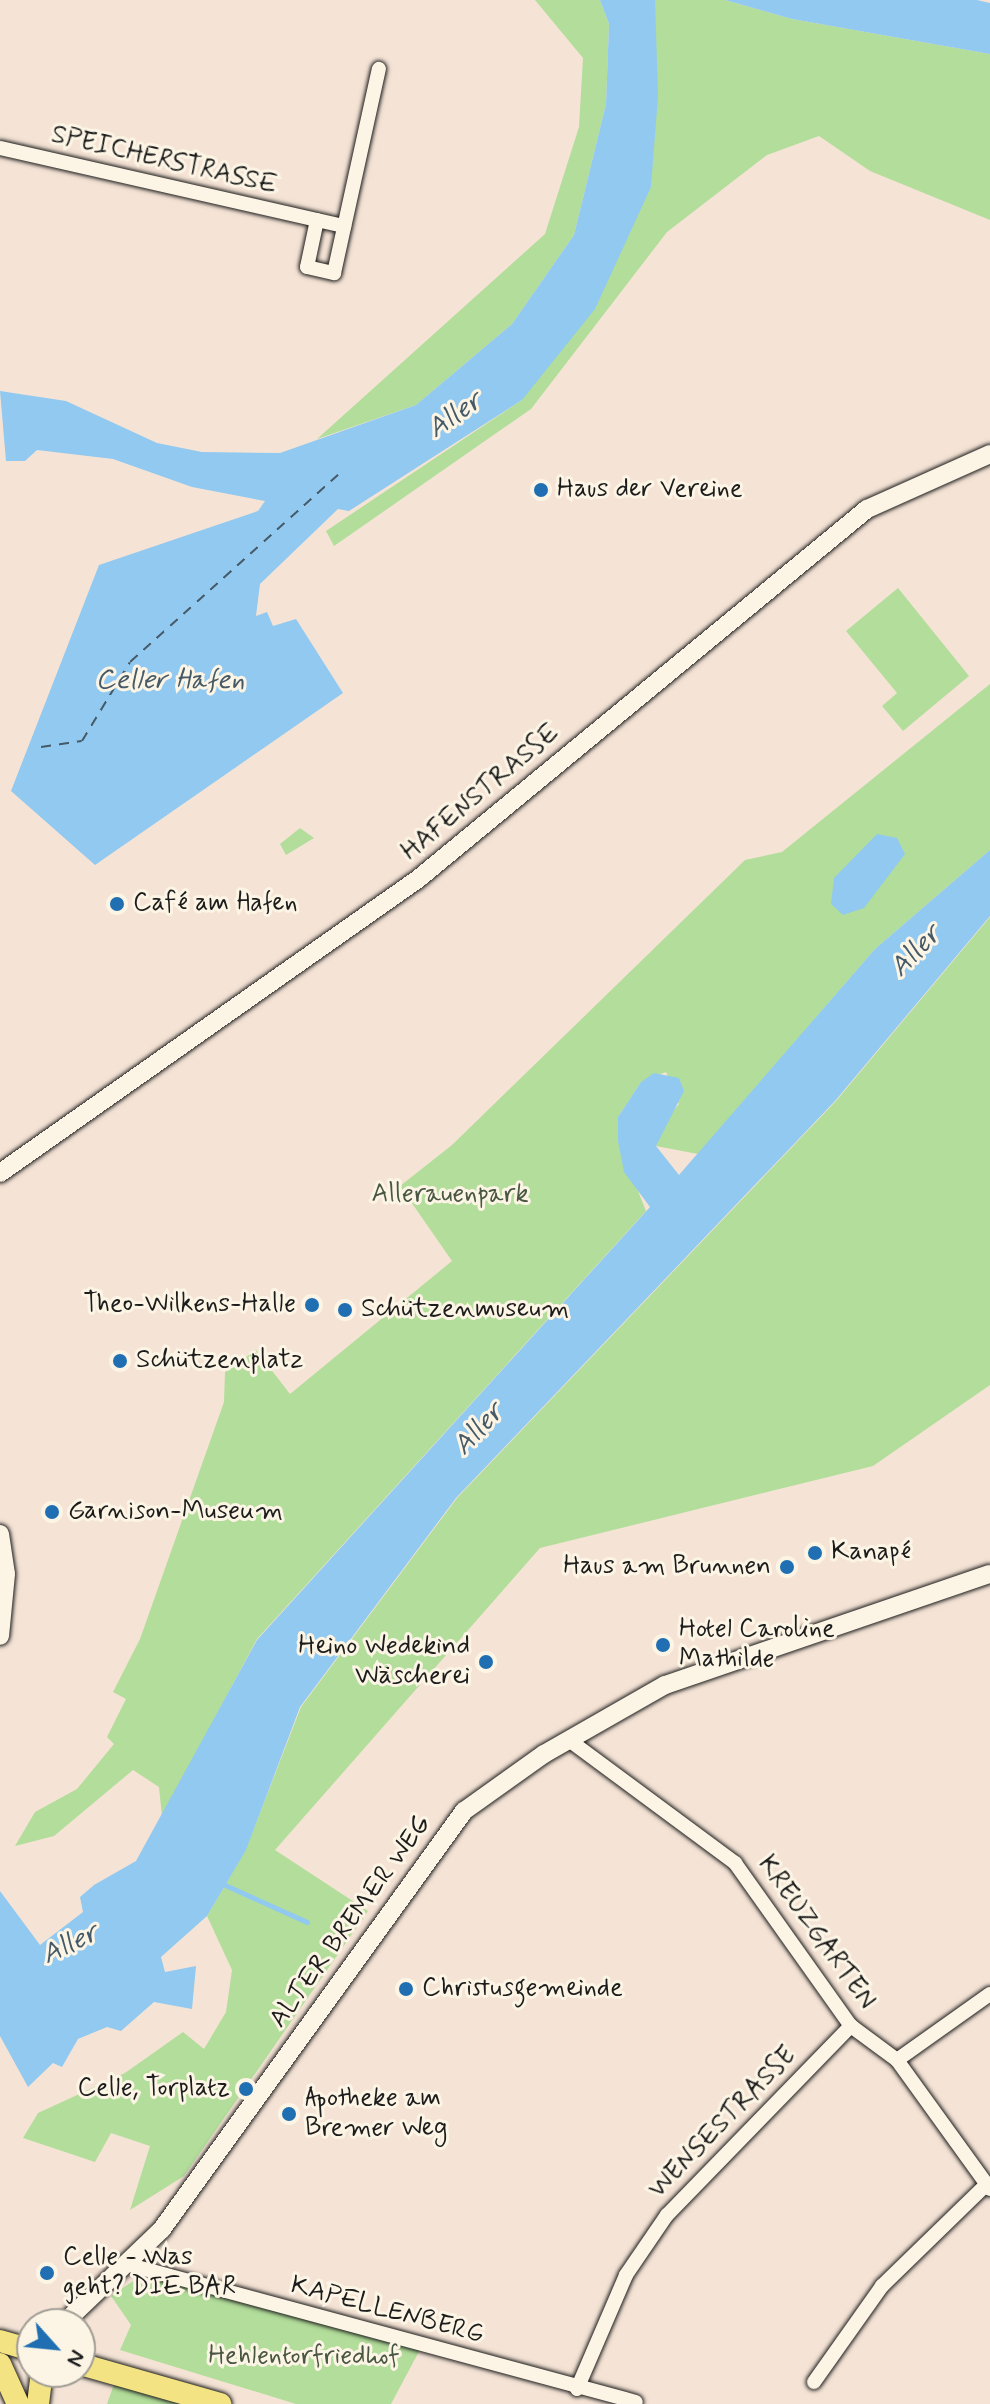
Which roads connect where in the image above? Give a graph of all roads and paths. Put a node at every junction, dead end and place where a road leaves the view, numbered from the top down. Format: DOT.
graph roads {
  1 [pos="379,69"];
  2 [pos="0,148"];
  3 [pos="317,220"];
  4 [pos="344,226"];
  5 [pos="990,454"];
  6 [pos="0,1173"];
  7 [pos="0,1534"];
  8 [pos="990,1574"];
  9 [pos="0,1636"];
  10 [pos="569,1740"];
  11 [pos="990,1994"];
  12 [pos="851,2026"];
  13 [pos="897,2060"];
  14 [pos="988,2187"];
  15 [pos="126,2264"];
  16 [pos="80,2308"];
  17 [pos="0,2364"];
  18 [pos="96,2369"];
  19 [pos="814,2382"];
  20 [pos="577,2389"];
  21 [pos="636,2402"];
  22 [pos="18,2404"];
  23 [pos="220,2404"];
  1 -- 4 [label="street"];
  2 -- 3 [label="street, SPEICHERSTRASSE"];
  3 -- 4 [label="street, SPEICHERSTRASSE"];
  3 -- 4 [label="street"];
  5 -- 6 [label="street, HAFENSTRASSE"];
  7 -- 9 [label="street"];
  8 -- 10 [label="street, ALTER BREMER WEG"];
  10 -- 12 [label="street, KREUZGARTEN"];
  10 -- 15 [label="street, ALTER BREMER WEG"];
  11 -- 13 [label="street"];
  12 -- 13 [label="street, KREUZGARTEN"];
  12 -- 20 [label="street, WENSESTRASSE"];
  13 -- 14 [label="street, KREUZGARTEN"];
  14 -- 19 [label="street"];
  15 -- 16 [label="street, ALTER BREMER WEG"];
  15 -- 20 [label="street, KAPELLENBERG"];
  17 -- 22 [label="main road"];
  18 -- 23 [label="main road"];
  20 -- 21 [label="street, KAPELLENBERG"];
}
